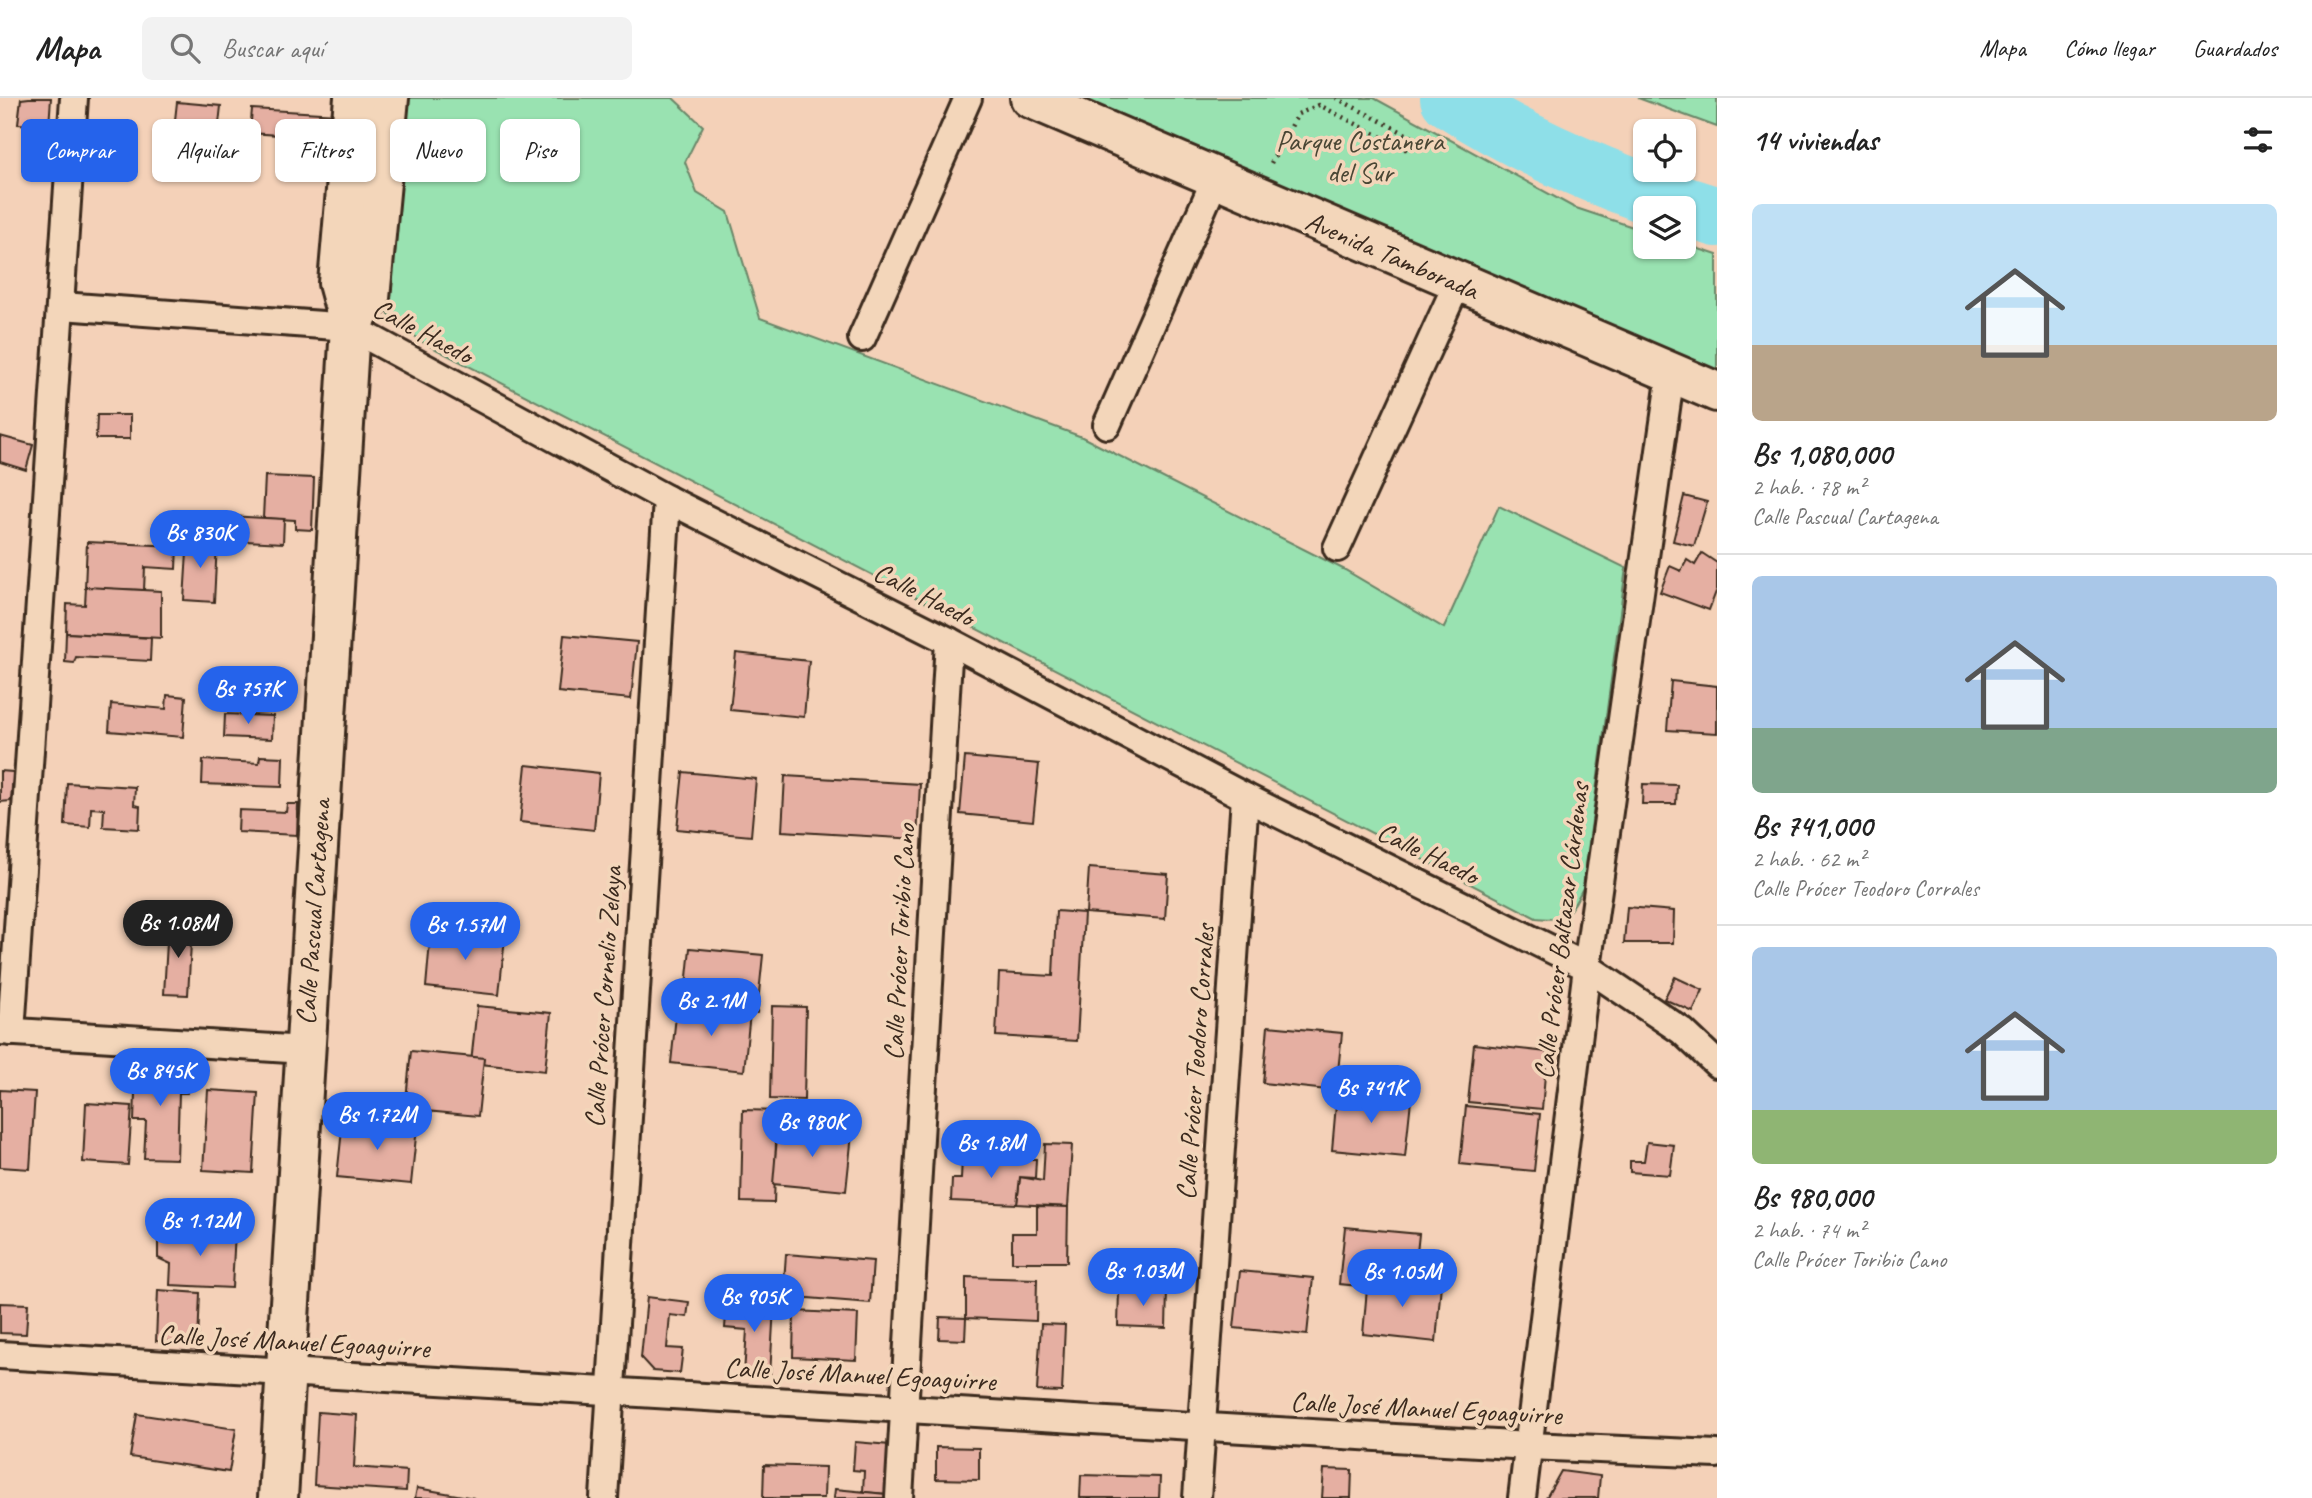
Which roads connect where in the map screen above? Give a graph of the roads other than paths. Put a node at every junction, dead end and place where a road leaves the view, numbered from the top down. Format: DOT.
graph roads {
  1 [pos="74,98"];
  2 [pos="354,98"];
  3 [pos="389,98"];
  4 [pos="968,98"];
  5 [pos="1030,98"];
  6 [pos="1215,180"];
  7 [pos="1457,284"];
  8 [pos="62,306"];
  9 [pos="350,327"];
  10 [pos="862,338"];
  11 [pos="1671,373"];
  12 [pos="1717,393"];
  13 [pos="1107,425"];
  14 [pos="667,499"];
  15 [pos="1337,548"];
  16 [pos="949,641"];
  17 [pos="1245,797"];
  18 [pos="1587,967"];
  19 [pos="6,1031"];
  20 [pos="305,1050"];
  21 [pos="1717,1064"];
  22 [pos="0,1354"];
  23 [pos="285,1373"];
  24 [pos="610,1392"];
  25 [pos="904,1407"];
  26 [pos="1201,1426"];
  27 [pos="1529,1446"];
  28 [pos="1717,1454"];
  29 [pos="278,1498"];
  30 [pos="604,1498"];
  31 [pos="898,1498"];
  32 [pos="1197,1498"];
  33 [pos="1522,1498"];
  1 -- 8 [label="street"];
  2 -- 9 [label="street, Calle Pascual Cartagena"];
  3 -- 9 [label="street"];
  4 -- 10 [label="street"];
  5 -- 6 [label="street, Avenida Tamborada"];
  6 -- 7 [label="street, Avenida Tamborada"];
  6 -- 13 [label="street"];
  7 -- 11 [label="street, Avenida Tamborada"];
  7 -- 15 [label="street"];
  8 -- 9 [label="street, Calle Haedo"];
  8 -- 19 [label="street"];
  9 -- 14 [label="street, Calle Haedo"];
  9 -- 20 [label="street, Calle Pascual Cartagena"];
  11 -- 12 [label="street, Avenida Tamborada"];
  11 -- 18 [label="street, Calle Prócer Baltazar Cárdenas"];
  14 -- 16 [label="street, Calle Haedo"];
  14 -- 24 [label="street, Calle Prócer Cornelio Zelaya"];
  16 -- 17 [label="street, Calle Haedo"];
  16 -- 25 [label="street, Calle Prócer Toribio Cano"];
  17 -- 18 [label="street, Calle Haedo"];
  17 -- 26 [label="street, Calle Prócer Teodoro Corrales"];
  18 -- 21 [label="street, Calle Haedo"];
  18 -- 27 [label="street, Calle Prócer Baltazar Cárdenas"];
  19 -- 20 [label="street"];
  20 -- 23 [label="street, Calle Pascual Cartagena"];
  22 -- 23 [label="street, Calle José Manuel Egoaguirre"];
  23 -- 24 [label="street, Calle José Manuel Egoaguirre"];
  23 -- 29 [label="street, Calle Pascual Cartagena"];
  24 -- 25 [label="street, Calle José Manuel Egoaguirre"];
  24 -- 30 [label="street, Calle Prócer Cornelio Zelaya"];
  25 -- 26 [label="street, Calle José Manuel Egoaguirre"];
  25 -- 31 [label="street, Calle Prócer Toribio Cano"];
  26 -- 27 [label="street, Calle José Manuel Egoaguirre"];
  26 -- 32 [label="street, Calle Prócer Teodoro Corrales"];
  27 -- 28 [label="street, Calle José Manuel Egoaguirre"];
  27 -- 33 [label="street, Calle Prócer Baltazar Cárdenas"];
}
